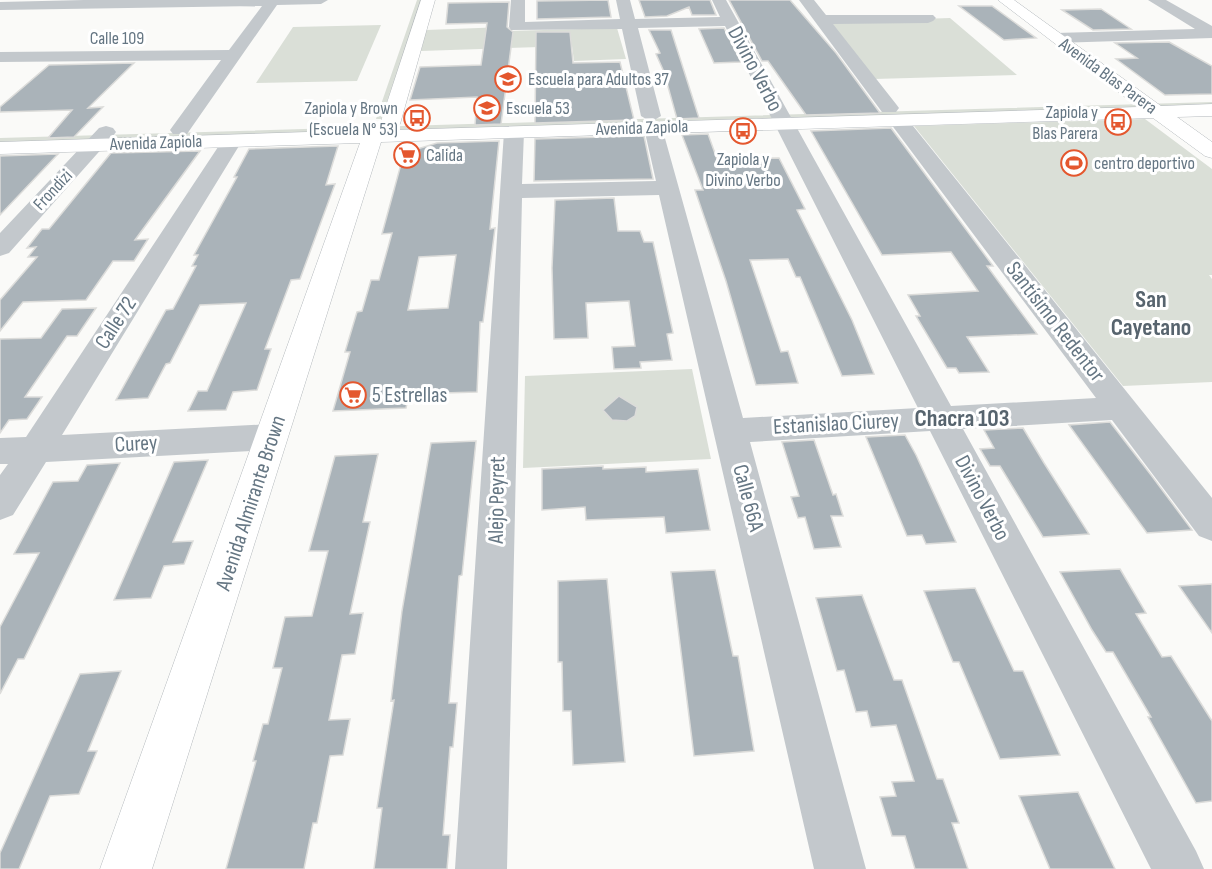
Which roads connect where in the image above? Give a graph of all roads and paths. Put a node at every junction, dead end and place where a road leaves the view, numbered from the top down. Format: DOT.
graph roads {
  1 [pos="321,0"];
  2 [pos="412,0"];
  3 [pos="428,0"];
  4 [pos="518,0"];
  5 [pos="623,0"];
  6 [pos="806,0"];
  7 [pos="909,0"];
  8 [pos="1005,0"];
  9 [pos="1155,0"];
  10 [pos="273,1"];
  11 [pos="28,3"];
  12 [pos="0,6"];
  13 [pos="724,10"];
  14 [pos="821,20"];
  15 [pos="0,22"];
  16 [pos="629,23"];
  17 [pos="1212,33"];
  18 [pos="1056,38"];
  19 [pos="394,53"];
  20 [pos="234,55"];
  21 [pos="0,57"];
  22 [pos="1212,99"];
  23 [pos="1150,106"];
  24 [pos="1212,110"];
  25 [pos="893,114"];
  26 [pos="781,118"];
  27 [pos="653,122"];
  28 [pos="376,125"];
  29 [pos="180,130"];
  30 [pos="514,132"];
  31 [pos="0,136"];
  32 [pos="100,139"];
  33 [pos="232,141"];
  34 [pos="0,148"];
  35 [pos="1212,152"];
  36 [pos="669,188"];
  37 [pos="511,191"];
  38 [pos="0,248"];
  39 [pos="1122,408"];
  40 [pos="940,418"];
  41 [pos="730,431"];
  42 [pos="271,437"];
  43 [pos="36,449"];
  44 [pos="0,451"];
  45 [pos="0,505"];
  46 [pos="1212,525"];
  47 [pos="126,869"];
  48 [pos="481,869"];
  49 [pos="840,869"];
  50 [pos="1178,869"];
  1 -- 10 [label="street"];
  2 -- 19 [label="main road"];
  3 -- 28 [label="main road, Avenida Almirante Brown"];
  4 -- 16 [label="street"];
  5 -- 16 [label="street, Calle 66A"];
  6 -- 14 [label="street, Santísimo Redentor"];
  7 -- 14 [label="street"];
  8 -- 18 [label="main road, Avenida Blas Parera"];
  9 -- 17 [label="street"];
  10 -- 11 [label="street"];
  10 -- 20 [label="street"];
  11 -- 12 [label="street"];
  11 -- 15 [label="street"];
  13 -- 16 [label="street"];
  13 -- 26 [label="street, Divino Verbo"];
  14 -- 25 [label="street, Santísimo Redentor"];
  16 -- 27 [label="street, Calle 66A"];
  17 -- 18 [label="street"];
  18 -- 23 [label="main road, Avenida Blas Parera"];
  20 -- 21 [label="street, Calle 109"];
  20 -- 29 [label="street"];
  22 -- 23 [label="main road, Avenida Zapiola"];
  23 -- 24 [label="main road, Avenida Zapiola"];
  23 -- 25 [label="main road, Avenida Zapiola"];
  23 -- 35 [label="main road, Avenida Blas Parera"];
  25 -- 26 [label="main road, Avenida Zapiola"];
  25 -- 39 [label="street, Santísimo Redentor"];
  26 -- 27 [label="main road, Avenida Zapiola"];
  26 -- 40 [label="street, Divino Verbo"];
  27 -- 28 [label="main road, Avenida Zapiola"];
  27 -- 30 [label="main road, Avenida Zapiola"];
  27 -- 36 [label="street, Calle 66A"];
  28 -- 29 [label="main road, Avenida Zapiola"];
  28 -- 30 [label="main road, Avenida Zapiola"];
  28 -- 33 [label="main road, Avenida Zapiola"];
  28 -- 42 [label="main road, Avenida Almirante Brown"];
  29 -- 32 [label="main road, Avenida Zapiola"];
  30 -- 37 [label="street, Alejo Peyret"];
  31 -- 32 [label="main road, Avenida Zapiola"];
  32 -- 33 [label="main road, Avenida Zapiola"];
  32 -- 34 [label="main road, Avenida Zapiola"];
  32 -- 38 [label="street, Frondizi"];
  33 -- 43 [label="street, Calle 72"];
  36 -- 37 [label="street"];
  36 -- 41 [label="street, Calle 66A"];
  37 -- 48 [label="street, Alejo Peyret"];
  39 -- 40 [label="street, Estanislao Ciurey"];
  39 -- 46 [label="street, Santísimo Redentor"];
  40 -- 41 [label="street, Estanislao Ciurey"];
  40 -- 50 [label="street, Divino Verbo"];
  41 -- 49 [label="street, Calle 66A"];
  42 -- 43 [label="street, Curey"];
  42 -- 47 [label="main road, Avenida Almirante Brown"];
  43 -- 44 [label="street, Curey"];
  43 -- 45 [label="street, Calle 72"];
}
